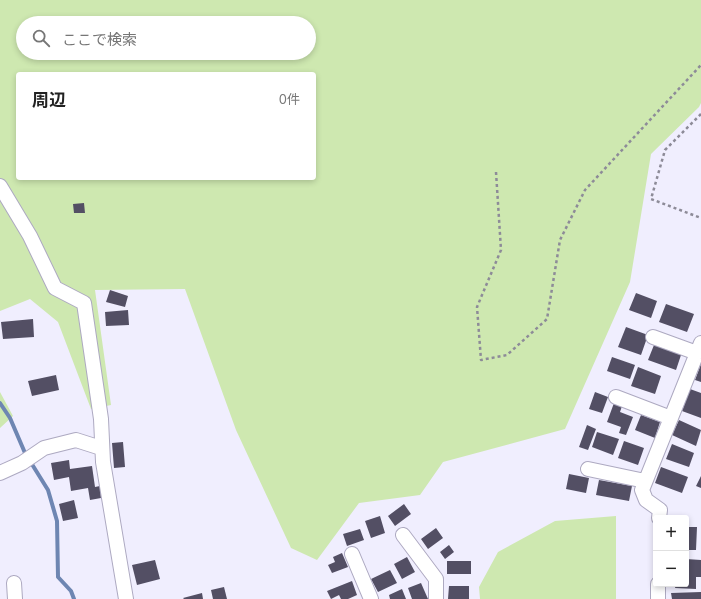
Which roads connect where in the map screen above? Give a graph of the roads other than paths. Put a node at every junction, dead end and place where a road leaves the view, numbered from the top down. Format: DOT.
graph roads {
  1 [pos="0,186"];
  2 [pos="653,337"];
  3 [pos="699,348"];
  4 [pos="616,397"];
  5 [pos="671,418"];
  6 [pos="101,448"];
  7 [pos="588,469"];
  8 [pos="0,472"];
  9 [pos="645,481"];
  10 [pos="659,515"];
  11 [pos="403,535"];
  12 [pos="352,554"];
  13 [pos="14,583"];
  14 [pos="658,587"];
  15 [pos="15,599"];
  16 [pos="126,599"];
  17 [pos="371,599"];
  18 [pos="436,599"];
  19 [pos="658,599"];
  1 -- 6 [label="street"];
  2 -- 3 [label="street"];
  3 -- 5 [label="street"];
  4 -- 5 [label="street"];
  5 -- 9 [label="street"];
  6 -- 8 [label="street"];
  6 -- 16 [label="street"];
  7 -- 9 [label="street"];
  9 -- 10 [label="street"];
  11 -- 18 [label="street"];
  12 -- 17 [label="street"];
  13 -- 15 [label="street"];
  14 -- 19 [label="street"];
}
